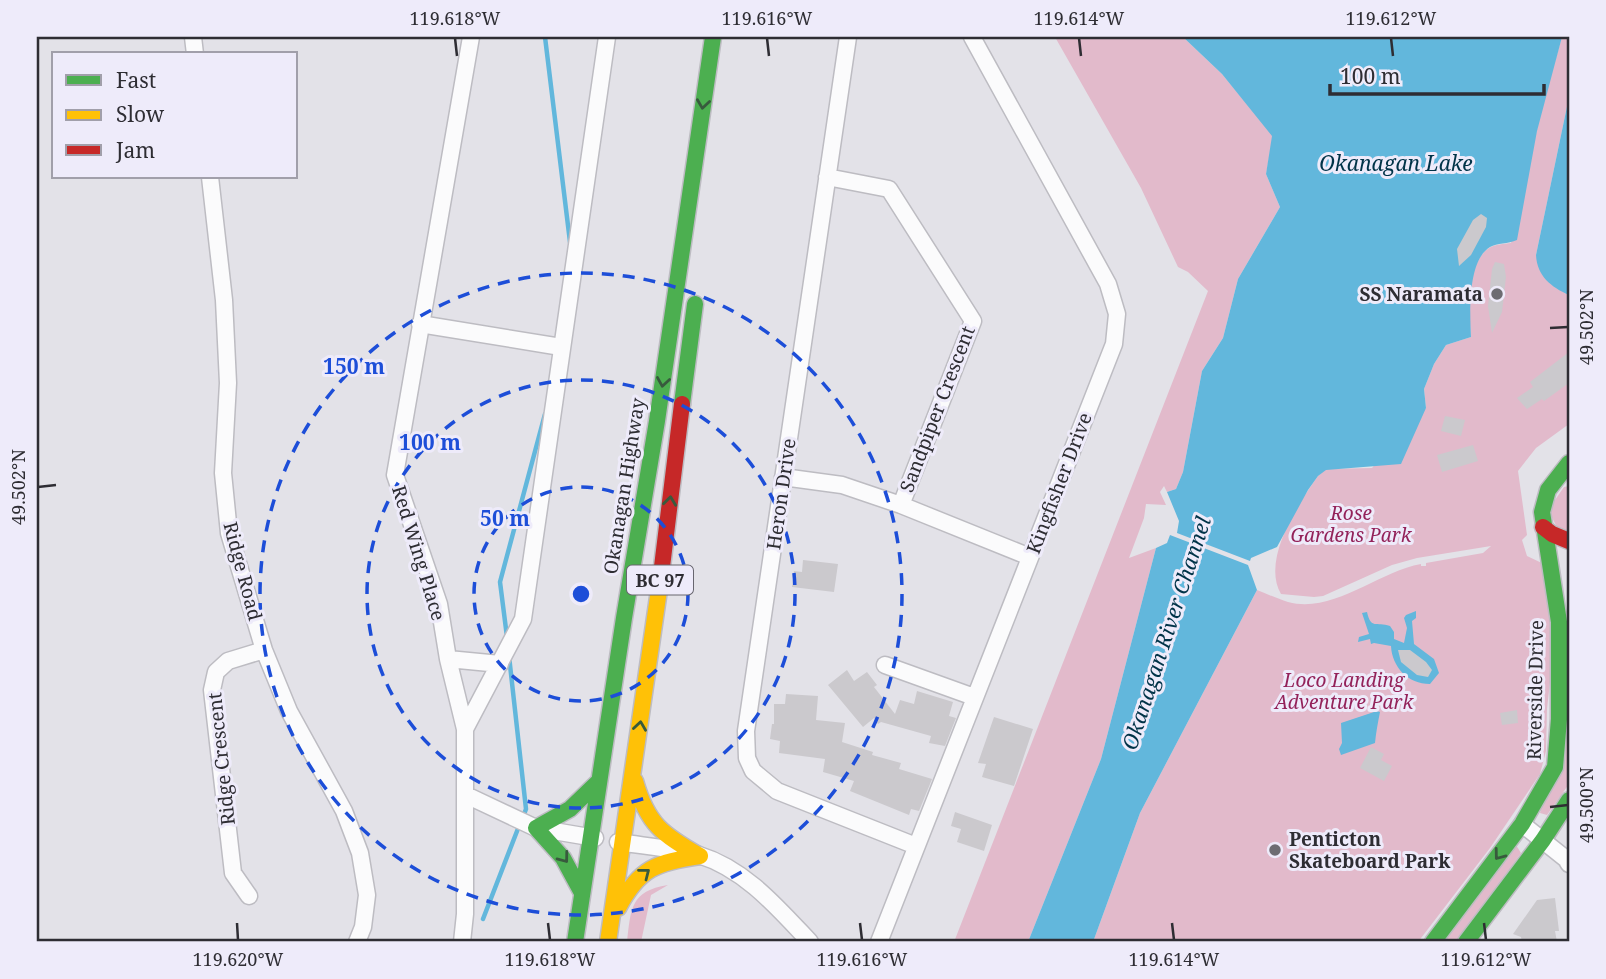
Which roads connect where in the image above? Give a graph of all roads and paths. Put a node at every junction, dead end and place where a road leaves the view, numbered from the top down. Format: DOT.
graph roads {
  1 [pos="471,37"];
  2 [pos="607,37"];
  3 [pos="713,37"];
  4 [pos="848,37"];
  5 [pos="972,37"];
  6 [pos="827,177"];
  7 [pos="210,178"];
  8 [pos="697,290"];
  9 [pos="420,324"];
  10 [pos="561,347"];
  11 [pos="1569,463"];
  12 [pos="783,477"];
  13 [pos="1569,480"];
  14 [pos="1553,483"];
  15 [pos="901,505"];
  16 [pos="1543,527"];
  17 [pos="1569,541"];
  18 [pos="1030,557"];
  19 [pos="264,650"];
  20 [pos="448,659"];
  21 [pos="500,664"];
  22 [pos="885,665"];
  23 [pos="1564,694"];
  24 [pos="974,697"];
  25 [pos="465,729"];
  26 [pos="634,774"];
  27 [pos="598,782"];
  28 [pos="466,795"];
  29 [pos="1569,800"];
  30 [pos="1522,824"];
  31 [pos="536,828"];
  32 [pos="590,837"];
  33 [pos="1542,841"];
  34 [pos="624,842"];
  35 [pos="916,845"];
  36 [pos="700,856"];
  37 [pos="1569,864"];
  38 [pos="582,893"];
  39 [pos="249,897"];
  40 [pos="612,920"];
  41 [pos="357,942"];
  42 [pos="462,942"];
  43 [pos="575,942"];
  44 [pos="608,942"];
  45 [pos="810,942"];
  46 [pos="879,942"];
  47 [pos="1433,942"];
  48 [pos="1466,942"];
  1 -- 9 [label="street, Red Wing Place"];
  2 -- 10 [label="street"];
  3 -- 27 [label="main road, Okanagan Highway / BC 97, one-way"];
  4 -- 6 [label="street, Heron Drive"];
  5 -- 18 [label="street, Kingfisher Drive"];
  6 -- 12 [label="street, Heron Drive"];
  6 -- 15 [label="street, Sandpiper Crescent"];
  7 -- 19 [label="street, Ridge Road"];
  26 -- 8 [label="main road, BC 97, one-way"];
  9 -- 10 [label="street"];
  9 -- 20 [label="street, Red Wing Place"];
  10 -- 21 [label="street"];
  11 -- 14 [label="main road"];
  12 -- 15 [label="street"];
  12 -- 35 [label="street, Heron Drive"];
  13 -- 14 [label="main road"];
  14 -- 16 [label="main road, Riverside Drive"];
  15 -- 18 [label="street"];
  16 -- 17 [label="main road"];
  16 -- 23 [label="main road, Riverside Drive"];
  18 -- 24 [label="street, Kingfisher Drive"];
  19 -- 39 [label="street, Ridge Crescent"];
  19 -- 41 [label="street, Ridge Road"];
  20 -- 21 [label="street"];
  20 -- 25 [label="street, Red Wing Place"];
  21 -- 25 [label="street"];
  22 -- 24 [label="street"];
  23 -- 30 [label="main road, Riverside Drive"];
  24 -- 35 [label="street, Kingfisher Drive"];
  25 -- 28 [label="street"];
  26 -- 34 [label="main road, BC 97"];
  26 -- 36 [label="main road"];
  27 -- 31 [label="main road"];
  27 -- 32 [label="main road, Okanagan Highway / BC 97"];
  28 -- 31 [label="street"];
  28 -- 42 [label="street"];
  29 -- 33 [label="main road"];
  30 -- 33 [label="street"];
  30 -- 47 [label="main road, Riverside Drive, one-way"];
  31 -- 32 [label="street"];
  31 -- 38 [label="main road, one-way"];
  32 -- 34 [label="street"];
  32 -- 38 [label="main road, Okanagan Highway / BC 97"];
  33 -- 37 [label="street"];
  33 -- 48 [label="main road"];
  34 -- 36 [label="street"];
  34 -- 40 [label="main road, BC 97"];
  35 -- 46 [label="street, Kingfisher Drive"];
  40 -- 36 [label="main road, one-way"];
  36 -- 45 [label="street"];
  38 -- 43 [label="main road, Okanagan Highway / BC 97"];
  40 -- 44 [label="main road, BC 97"];
}
